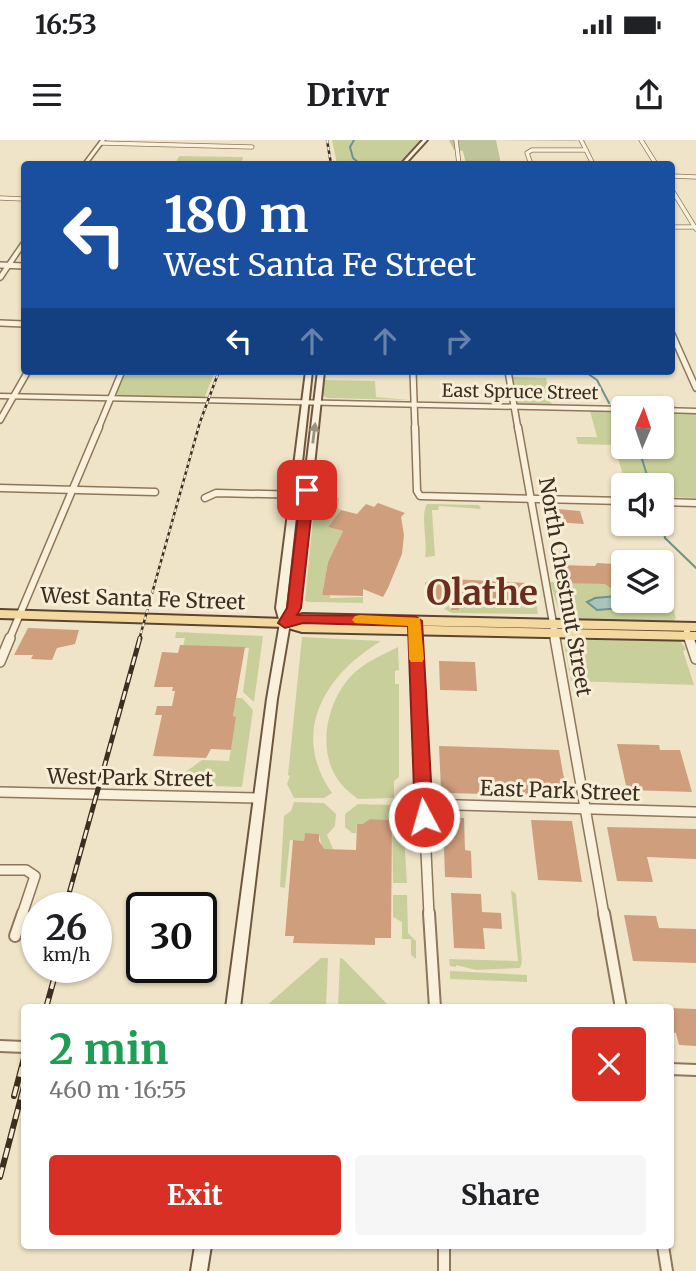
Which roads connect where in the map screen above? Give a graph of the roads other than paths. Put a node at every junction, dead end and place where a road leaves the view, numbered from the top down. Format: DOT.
graph roads {
  1 [pos="209,140"];
  2 [pos="425,140"];
  3 [pos="432,140"];
  4 [pos="456,140"];
  5 [pos="581,140"];
  6 [pos="641,140"];
  7 [pos="102,141"];
  8 [pos="206,146"];
  9 [pos="252,146"];
  10 [pos="586,150"];
  11 [pos="87,161"];
  12 [pos="406,161"];
  13 [pos="414,161"];
  14 [pos="459,161"];
  15 [pos="530,161"];
  16 [pos="592,161"];
  17 [pos="654,161"];
  18 [pos="675,176"];
  19 [pos="696,177"];
  20 [pos="675,195"];
  21 [pos="0,198"];
  22 [pos="21,199"];
  23 [pos="675,227"];
  24 [pos="696,228"];
  25 [pos="21,247"];
  26 [pos="0,265"];
  27 [pos="9,265"];
  28 [pos="21,266"];
  29 [pos="0,278"];
  30 [pos="0,323"];
  31 [pos="21,324"];
  32 [pos="675,339"];
  33 [pos="693,371"];
  34 [pos="26,375"];
  35 [pos="120,375"];
  36 [pos="308,375"];
  37 [pos="320,375"];
  38 [pos="413,375"];
  39 [pos="509,375"];
  40 [pos="696,388"];
  41 [pos="0,396"];
  42 [pos="13,397"];
  43 [pos="110,399"];
  44 [pos="305,403"];
  45 [pos="317,403"];
  46 [pos="415,405"];
  47 [pos="514,407"];
  48 [pos="611,410"];
  49 [pos="674,410"];
  50 [pos="696,411"];
  51 [pos="0,420"];
  52 [pos="0,488"];
  53 [pos="72,490"];
  54 [pos="155,492"];
  55 [pos="293,495"];
  56 [pos="307,495"];
  57 [pos="205,498"];
  58 [pos="531,500"];
  59 [pos="611,501"];
  60 [pos="674,502"];
  61 [pos="696,503"];
  62 [pos="0,614"];
  63 [pos="20,615"];
  64 [pos="285,623"];
  65 [pos="415,626"];
  66 [pos="555,628"];
  67 [pos="692,631"];
  68 [pos="696,659"];
  69 [pos="0,662"];
  70 [pos="0,792"];
  71 [pos="258,798"];
  72 [pos="423,804"];
  73 [pos="586,809"];
  74 [pos="696,812"];
  75 [pos="0,870"];
  76 [pos="15,936"];
  77 [pos="233,1004"];
  78 [pos="435,1004"];
  79 [pos="620,1004"];
  80 [pos="0,1046"];
  81 [pos="21,1047"];
  82 [pos="674,1069"];
  83 [pos="696,1070"];
  84 [pos="203,1249"];
  85 [pos="444,1249"];
  86 [pos="663,1249"];
  87 [pos="199,1271"];
  88 [pos="444,1271"];
  89 [pos="667,1271"];
  1 -- 8 [label="street"];
  2 -- 12 [label="main road"];
  3 -- 13 [label="main road"];
  4 -- 14 [label="street"];
  5 -- 10 [label="street"];
  6 -- 17 [label="street"];
  7 -- 8 [label="street"];
  7 -- 11 [label="street"];
  8 -- 9 [label="street"];
  10 -- 15 [label="street"];
  10 -- 16 [label="street"];
  18 -- 19 [label="street"];
  20 -- 24 [label="street"];
  21 -- 22 [label="street"];
  23 -- 24 [label="street"];
  25 -- 27 [label="street"];
  26 -- 27 [label="street"];
  27 -- 28 [label="street"];
  27 -- 29 [label="street"];
  30 -- 31 [label="street"];
  32 -- 33 [label="street"];
  33 -- 40 [label="street"];
  34 -- 42 [label="street"];
  35 -- 43 [label="street"];
  36 -- 44 [label="main road"];
  37 -- 45 [label="main road"];
  38 -- 46 [label="street"];
  39 -- 47 [label="street, North Chestnut Street"];
  41 -- 42 [label="street, East Spruce Street"];
  42 -- 43 [label="street, East Spruce Street"];
  42 -- 51 [label="street"];
  43 -- 44 [label="street, East Spruce Street"];
  43 -- 53 [label="street"];
  44 -- 45 [label="street, East Spruce Street"];
  44 -- 55 [label="main road"];
  45 -- 46 [label="street, East Spruce Street"];
  56 -- 45 [label="main road, one-way"];
  46 -- 47 [label="street, East Spruce Street"];
  46 -- 58 [label="street"];
  47 -- 48 [label="street, East Spruce Street"];
  47 -- 58 [label="street, North Chestnut Street"];
  49 -- 50 [label="street"];
  52 -- 53 [label="street"];
  53 -- 54 [label="street"];
  53 -- 63 [label="street"];
  55 -- 56 [label="street"];
  55 -- 57 [label="street"];
  55 -- 64 [label="main road"];
  56 -- 64 [label="main road"];
  58 -- 59 [label="street"];
  58 -- 66 [label="street, North Chestnut Street"];
  60 -- 61 [label="street"];
  62 -- 63 [label="main road, West Santa Fe Street"];
  63 -- 64 [label="main road, West Santa Fe Street"];
  63 -- 69 [label="street"];
  64 -- 65 [label="main road, West Santa Fe Street"];
  64 -- 71 [label="main road"];
  65 -- 66 [label="main road, West Santa Fe Street"];
  65 -- 72 [label="street"];
  66 -- 67 [label="main road, West Santa Fe Street"];
  66 -- 73 [label="street, North Chestnut Street"];
  67 -- 68 [label="street"];
  70 -- 71 [label="street, West Park Street"];
  71 -- 77 [label="main road"];
  72 -- 73 [label="street, East Park Street"];
  72 -- 78 [label="street"];
  73 -- 74 [label="street, East Park Street"];
  73 -- 79 [label="street, North Chestnut Street"];
  75 -- 76 [label="street"];
  80 -- 81 [label="street"];
  82 -- 83 [label="street"];
  84 -- 87 [label="main road"];
  85 -- 88 [label="street"];
  86 -- 89 [label="street"];
}
